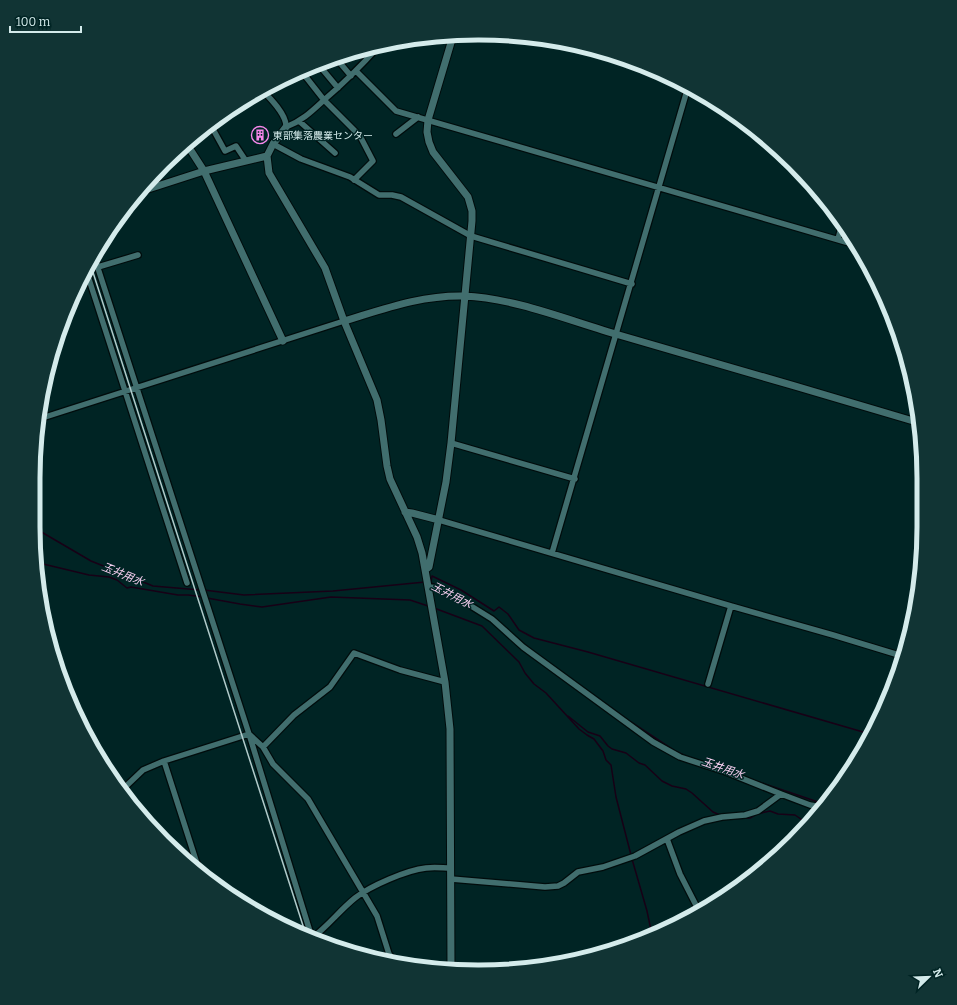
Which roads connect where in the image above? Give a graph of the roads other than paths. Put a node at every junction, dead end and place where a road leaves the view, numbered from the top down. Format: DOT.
graph roads {
  1 [pos="452,41"];
  2 [pos="373,53"];
  3 [pos="340,63"];
  4 [pos="322,69"];
  5 [pos="356,72"];
  6 [pos="305,76"];
  7 [pos="351,76"];
  8 [pos="338,88"];
  9 [pos="686,93"];
  10 [pos="267,95"];
  11 [pos="324,100"];
  12 [pos="418,117"];
  13 [pos="428,120"];
  14 [pos="299,121"];
  15 [pos="286,127"];
  16 [pos="213,130"];
  17 [pos="396,134"];
  18 [pos="273,144"];
  19 [pos="190,149"];
  20 [pos="335,153"];
  21 [pos="267,156"];
  22 [pos="246,161"];
  23 [pos="204,171"];
  24 [pos="354,180"];
  25 [pos="659,187"];
  26 [pos="149,189"];
  27 [pos="840,231"];
  28 [pos="471,236"];
  29 [pos="838,239"];
  30 [pos="847,242"];
  31 [pos="138,255"];
  32 [pos="97,263"];
  33 [pos="98,267"];
  34 [pos="89,278"];
  35 [pos="632,284"];
  36 [pos="465,296"];
  37 [pos="344,321"];
  38 [pos="616,335"];
  39 [pos="283,341"];
  40 [pos="137,388"];
  41 [pos="124,392"];
  42 [pos="45,417"];
  43 [pos="913,421"];
  44 [pos="451,443"];
  45 [pos="575,479"];
  46 [pos="405,512"];
  47 [pos="439,520"];
  48 [pos="552,553"];
  49 [pos="426,569"];
  50 [pos="187,583"];
  51 [pos="428,584"];
  52 [pos="731,606"];
  53 [pos="898,655"];
  54 [pos="445,682"];
  55 [pos="708,684"];
  56 [pos="249,734"];
  57 [pos="263,747"];
  58 [pos="164,761"];
  59 [pos="126,786"];
  60 [pos="781,794"];
  61 [pos="816,806"];
  62 [pos="667,839"];
  63 [pos="197,862"];
  64 [pos="451,868"];
  65 [pos="451,879"];
  66 [pos="363,892"];
  67 [pos="697,907"];
  68 [pos="310,932"];
  69 [pos="317,934"];
  70 [pos="392,957"];
  71 [pos="452,964"];
  1 -- 13 [label="street"];
  2 -- 5 [label="street"];
  3 -- 7 [label="street"];
  4 -- 8 [label="street"];
  5 -- 7 [label="street"];
  5 -- 12 [label="street"];
  6 -- 11 [label="street"];
  7 -- 8 [label="street"];
  8 -- 11 [label="street"];
  9 -- 25 [label="street"];
  10 -- 15 [label="street"];
  11 -- 14 [label="street"];
  11 -- 24 [label="street"];
  12 -- 13 [label="street"];
  12 -- 17 [label="street"];
  13 -- 25 [label="street"];
  13 -- 28 [label="street"];
  14 -- 15 [label="street"];
  14 -- 20 [label="street"];
  15 -- 18 [label="street"];
  16 -- 22 [label="street"];
  18 -- 21 [label="street"];
  18 -- 24 [label="street"];
  19 -- 23 [label="street"];
  21 -- 22 [label="street"];
  21 -- 37 [label="street"];
  22 -- 23 [label="street"];
  23 -- 26 [label="street"];
  23 -- 39 [label="street"];
  24 -- 28 [label="street"];
  25 -- 29 [label="street"];
  25 -- 35 [label="street"];
  27 -- 29 [label="street"];
  28 -- 35 [label="street"];
  28 -- 36 [label="street"];
  29 -- 30 [label="street"];
  31 -- 33 [label="street"];
  32 -- 33 [label="street"];
  33 -- 40 [label="street"];
  34 -- 41 [label="street"];
  35 -- 38 [label="street"];
  36 -- 37 [label="street"];
  36 -- 38 [label="street"];
  36 -- 44 [label="street"];
  37 -- 39 [label="street"];
  37 -- 46 [label="street"];
  38 -- 43 [label="street"];
  38 -- 45 [label="street"];
  39 -- 40 [label="street"];
  40 -- 41 [label="street"];
  40 -- 56 [label="street"];
  41 -- 42 [label="street"];
  41 -- 50 [label="street"];
  44 -- 45 [label="street"];
  44 -- 47 [label="street"];
  45 -- 48 [label="street"];
  46 -- 47 [label="street"];
  46 -- 49 [label="street"];
  47 -- 48 [label="street"];
  47 -- 49 [label="street"];
  48 -- 52 [label="street"];
  49 -- 51 [label="street"];
  51 -- 54 [label="street"];
  51 -- 60 [label="street"];
  52 -- 53 [label="street"];
  52 -- 55 [label="street"];
  54 -- 57 [label="street"];
  54 -- 64 [label="street"];
  56 -- 57 [label="street"];
  56 -- 58 [label="street"];
  56 -- 68 [label="street"];
  57 -- 66 [label="street"];
  58 -- 59 [label="street"];
  58 -- 63 [label="street"];
  60 -- 61 [label="street"];
  60 -- 62 [label="street"];
  62 -- 65 [label="street"];
  62 -- 67 [label="street"];
  64 -- 65 [label="street"];
  64 -- 66 [label="street"];
  65 -- 71 [label="street"];
  66 -- 69 [label="street"];
  66 -- 70 [label="street"];
}
